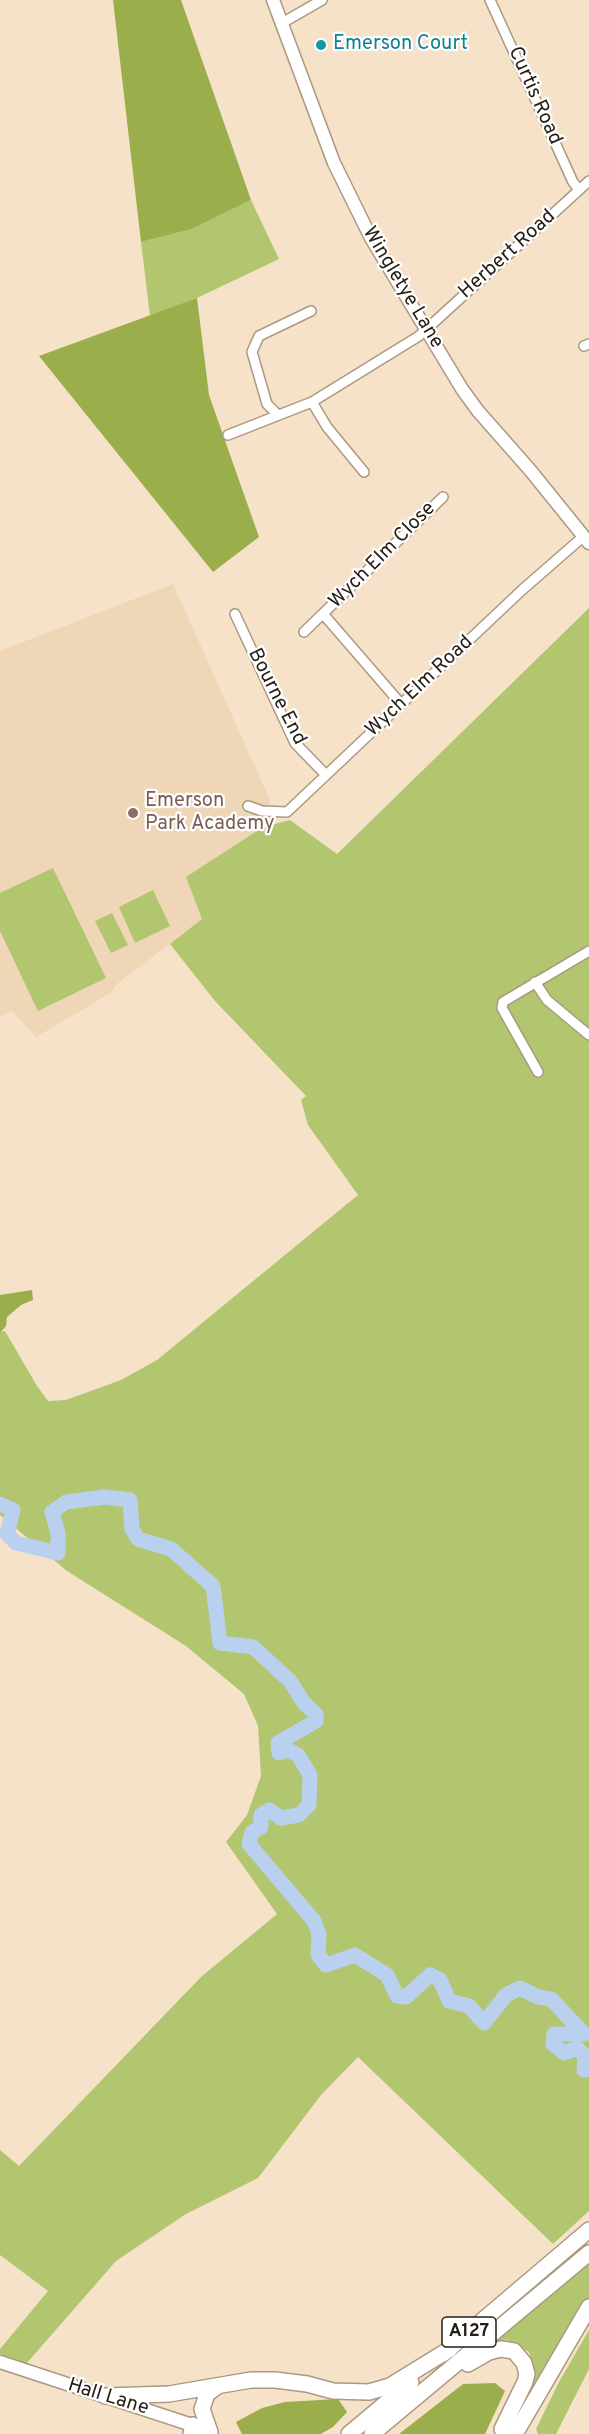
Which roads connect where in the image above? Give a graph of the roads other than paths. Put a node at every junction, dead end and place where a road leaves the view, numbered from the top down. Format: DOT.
graph roads {
  1 [pos="273,0"];
  2 [pos="322,0"];
  3 [pos="490,0"];
  4 [pos="282,23"];
  5 [pos="589,181"];
  6 [pos="579,190"];
  7 [pos="311,311"];
  8 [pos="426,328"];
  9 [pos="312,402"];
  10 [pos="278,415"];
  11 [pos="228,435"];
  12 [pos="364,472"];
  13 [pos="443,497"];
  14 [pos="587,537"];
  15 [pos="235,614"];
  16 [pos="324,615"];
  17 [pos="304,632"];
  18 [pos="401,705"];
  19 [pos="326,775"];
  20 [pos="248,806"];
  21 [pos="589,951"];
  22 [pos="535,982"];
  23 [pos="589,1035"];
  24 [pos="538,1072"];
  25 [pos="589,2230"];
  26 [pos="589,2253"];
  27 [pos="589,2307"];
  28 [pos="450,2349"];
  29 [pos="0,2362"];
  30 [pos="225,2383"];
  31 [pos="105,2397"];
  32 [pos="387,2422"];
  33 [pos="192,2430"];
  34 [pos="213,2433"];
  35 [pos="506,2433"];
  36 [pos="349,2434"];
  37 [pos="372,2434"];
  1 -- 4 [label="street, Wingletye Lane"];
  2 -- 4 [label="street"];
  3 -- 6 [label="street, Curtis Road"];
  4 -- 8 [label="street, Wingletye Lane"];
  5 -- 6 [label="street, Herbert Road"];
  6 -- 8 [label="street, Herbert Road"];
  7 -- 10 [label="street"];
  8 -- 9 [label="street, Herbert Road"];
  8 -- 14 [label="street, Wingletye Lane"];
  9 -- 10 [label="street, Herbert Road"];
  9 -- 12 [label="street"];
  10 -- 11 [label="street, Herbert Road"];
  13 -- 16 [label="street, Wych Elm Close"];
  14 -- 18 [label="street, Wych Elm Road"];
  15 -- 19 [label="street, Bourne End"];
  16 -- 17 [label="street, Wych Elm Close"];
  16 -- 18 [label="street, Wych Elm Close"];
  18 -- 19 [label="street, Wych Elm Road"];
  19 -- 20 [label="street, Wych Elm Road"];
  21 -- 22 [label="street"];
  22 -- 23 [label="street"];
  22 -- 24 [label="street"];
  25 -- 28 [label="highway, A127"];
  26 -- 32 [label="highway, A127"];
  27 -- 35 [label="highway"];
  28 -- 30 [label="highway, A127"];
  28 -- 36 [label="highway, A127"];
  29 -- 31 [label="street, Hall Lane"];
  30 -- 31 [label="highway, A127"];
  30 -- 34 [label="highway"];
  31 -- 33 [label="street, Hall Lane"];
  32 -- 35 [label="highway"];
  32 -- 37 [label="highway, A127"];
  33 -- 34 [label="street, Hall Lane"];
}
